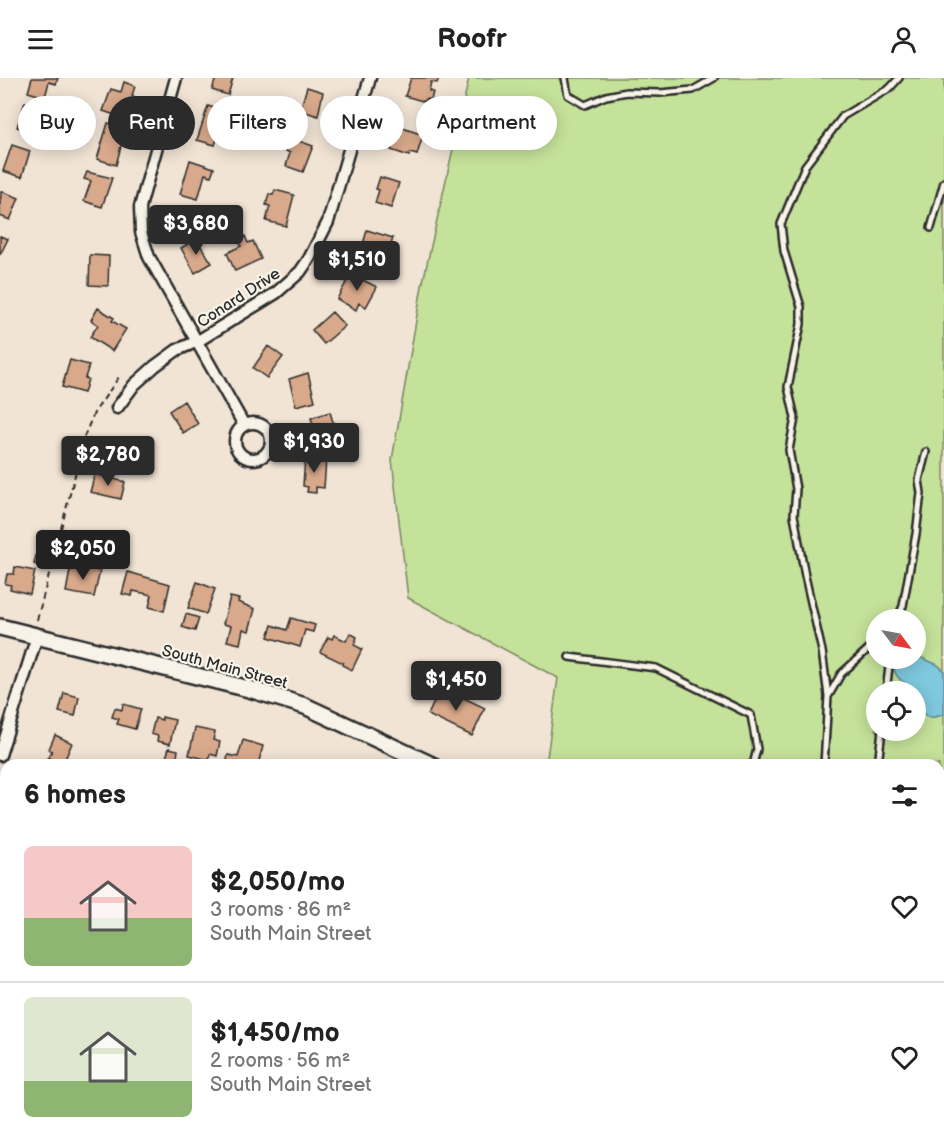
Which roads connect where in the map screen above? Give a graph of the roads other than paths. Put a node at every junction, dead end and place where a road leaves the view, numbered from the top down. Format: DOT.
graph roads {
  1 [pos="176,78"];
  2 [pos="370,78"];
  3 [pos="565,78"];
  4 [pos="714,78"];
  5 [pos="899,78"];
  6 [pos="944,182"];
  7 [pos="931,228"];
  8 [pos="198,340"];
  9 [pos="117,408"];
  10 [pos="244,425"];
  11 [pos="926,452"];
  12 [pos="902,609"];
  13 [pos="0,627"];
  14 [pos="37,636"];
  15 [pos="866,651"];
  16 [pos="569,657"];
  17 [pos="828,696"];
  18 [pos="881,741"];
  19 [pos="0,755"];
  20 [pos="419,759"];
  21 [pos="754,759"];
  22 [pos="824,759"];
  23 [pos="879,759"];
  1 -- 8 [label="street"];
  2 -- 8 [label="street, Conard Drive"];
  3 -- 4 [label="lane"];
  5 -- 17 [label="lane"];
  6 -- 7 [label="lane"];
  8 -- 9 [label="street, Conard Drive"];
  8 -- 10 [label="street"];
  11 -- 12 [label="lane"];
  13 -- 14 [label="main road, South Main Street"];
  14 -- 19 [label="street"];
  14 -- 20 [label="main road, South Main Street"];
  15 -- 17 [label="lane"];
  16 -- 21 [label="lane"];
  17 -- 22 [label="lane"];
  18 -- 23 [label="lane"];
}
